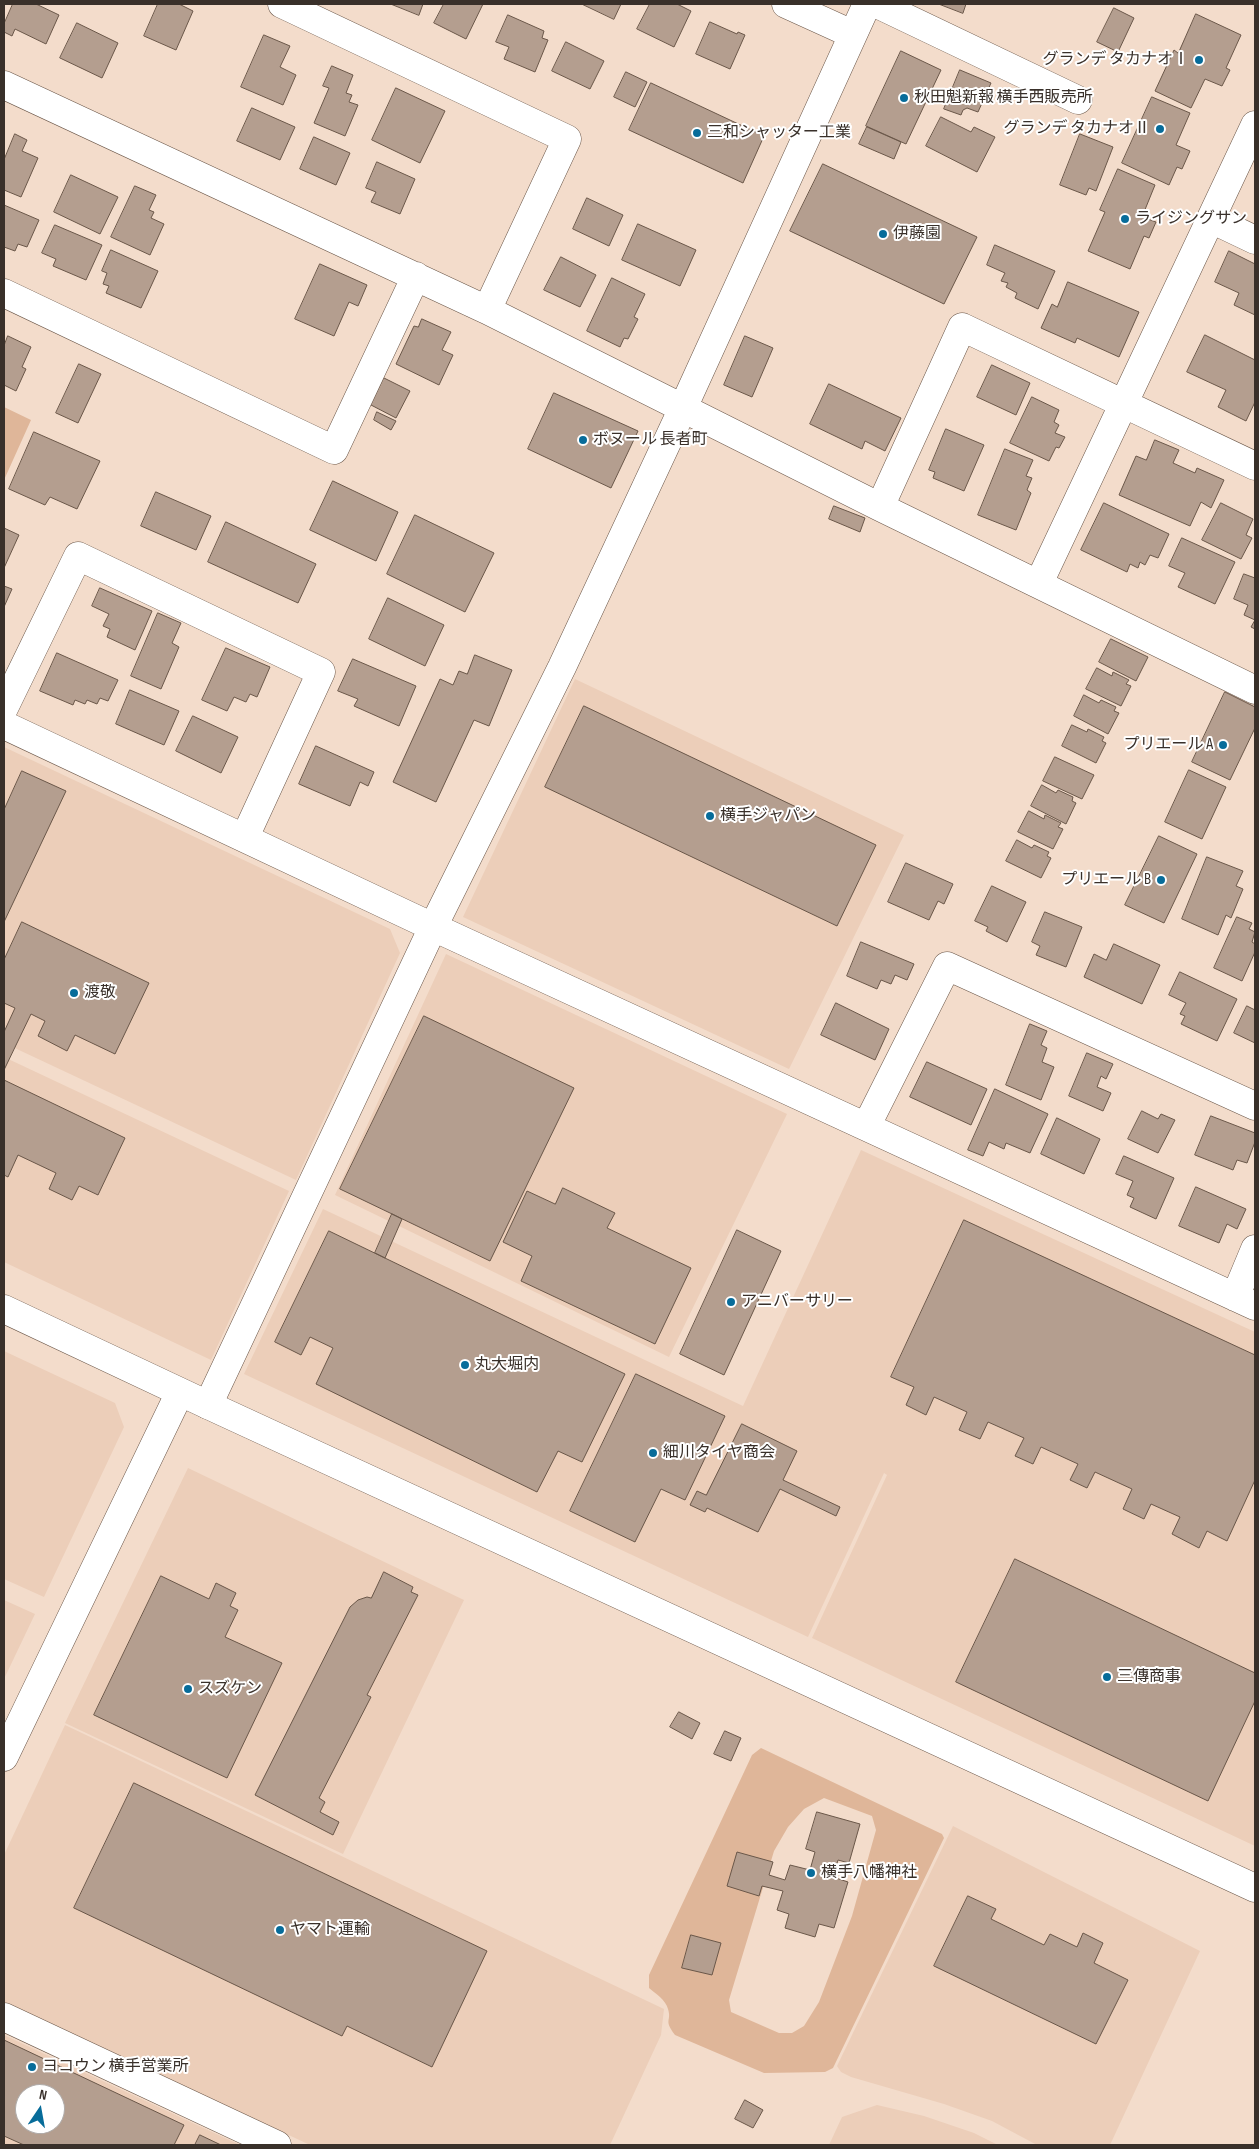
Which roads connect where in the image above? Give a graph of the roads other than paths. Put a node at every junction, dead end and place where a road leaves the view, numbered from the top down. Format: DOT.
graph roads {
  1 [pos="282,4"];
  2 [pos="786,4"];
  3 [pos="867,4"];
  4 [pos="877,4"];
  5 [pos="852,34"];
  6 [pos="4,85"];
  7 [pos="1078,100"];
  8 [pos="1255,125"];
  9 [pos="1211,219"];
  10 [pos="1255,240"];
  11 [pos="416,276"];
  12 [pos="4,292"];
  13 [pos="487,310"];
  14 [pos="1124,403"];
  15 [pos="683,408"];
  16 [pos="1255,466"];
  17 [pos="880,507"];
  18 [pos="1039,583"];
  19 [pos="1255,690"];
  20 [pos="4,708"];
  21 [pos="4,725"];
  22 [pos="245,837"];
  23 [pos="433,927"];
  24 [pos="1255,1106"];
  25 [pos="867,1125"];
  26 [pos="1255,1249"];
  27 [pos="1245,1301"];
  28 [pos="4,1309"];
  29 [pos="180,1392"];
  30 [pos="208,1405"];
  31 [pos="4,1757"];
  32 [pos="1255,1888"];
  33 [pos="4,2017"];
  34 [pos="277,2145"];
  1 -- 13 [label="street"];
  2 -- 5 [label="street"];
  3 -- 5 [label="street"];
  4 -- 7 [label="street"];
  5 -- 15 [label="street"];
  6 -- 11 [label="street"];
  8 -- 9 [label="street"];
  9 -- 10 [label="street"];
  9 -- 14 [label="street"];
  11 -- 12 [label="street"];
  11 -- 13 [label="street"];
  13 -- 15 [label="street"];
  14 -- 16 [label="street"];
  14 -- 17 [label="street"];
  14 -- 18 [label="street"];
  15 -- 17 [label="street"];
  15 -- 23 [label="street"];
  17 -- 18 [label="street"];
  18 -- 19 [label="street"];
  20 -- 22 [label="street"];
  21 -- 22 [label="street"];
  22 -- 23 [label="street"];
  23 -- 25 [label="street"];
  23 -- 30 [label="street"];
  24 -- 25 [label="street"];
  25 -- 27 [label="street"];
  26 -- 27 [label="street"];
  28 -- 29 [label="street"];
  29 -- 30 [label="street"];
  29 -- 31 [label="street"];
  30 -- 32 [label="street"];
  33 -- 34 [label="street"];
}
